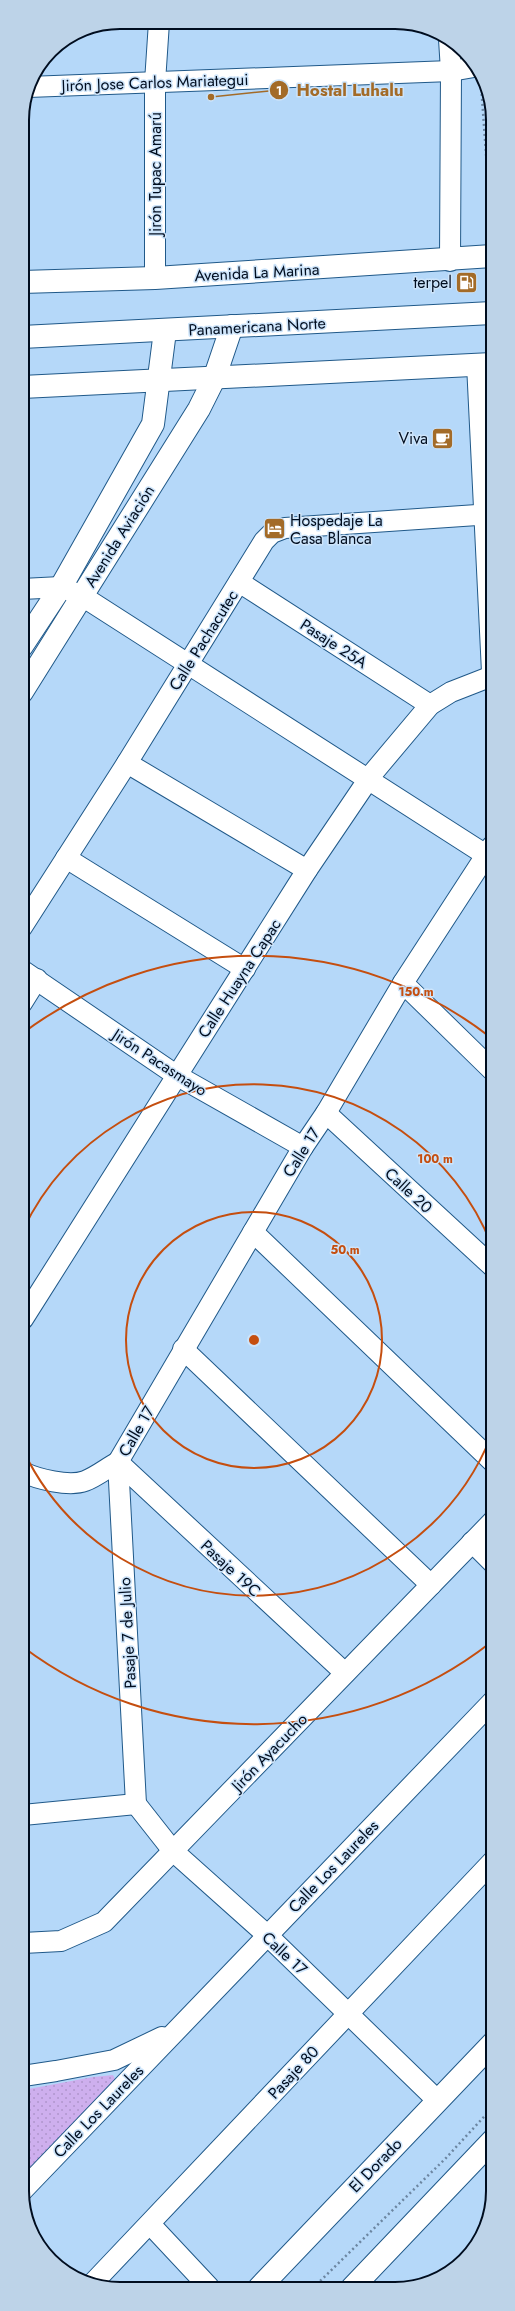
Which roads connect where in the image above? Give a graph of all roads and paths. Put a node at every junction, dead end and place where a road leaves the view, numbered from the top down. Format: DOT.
graph roads {
  1 [pos="159,29"];
  2 [pos="450,48"];
  3 [pos="469,68"];
  4 [pos="451,71"];
  5 [pos="155,82"];
  6 [pos="35,87"];
  7 [pos="482,93"];
  8 [pos="486,158"];
  9 [pos="486,249"];
  10 [pos="450,260"];
  11 [pos="155,278"];
  12 [pos="29,282"];
  13 [pos="486,313"];
  14 [pos="232,326"];
  15 [pos="166,331"];
  16 [pos="29,338"];
  17 [pos="484,364"];
  18 [pos="159,379"];
  19 [pos="214,379"];
  20 [pos="29,388"];
  21 [pos="486,439"];
  22 [pos="486,514"];
  23 [pos="239,582"];
  24 [pos="61,587"];
  25 [pos="29,589"];
  26 [pos="82,596"];
  27 [pos="29,635"];
  28 [pos="188,663"];
  29 [pos="486,678"];
  30 [pos="29,681"];
  31 [pos="430,705"];
  32 [pos="127,763"];
  33 [pos="368,780"];
  34 [pos="486,846"];
  35 [pos="486,857"];
  36 [pos="66,858"];
  37 [pos="307,870"];
  38 [pos="29,916"];
  39 [pos="245,969"];
  40 [pos="30,974"];
  41 [pos="403,983"];
  42 [pos="486,1064"];
  43 [pos="176,1075"];
  44 [pos="326,1113"];
  45 [pos="303,1147"];
  46 [pos="253,1232"];
  47 [pos="486,1260"];
  48 [pos="29,1309"];
  49 [pos="183,1349"];
  50 [pos="486,1455"];
  51 [pos="118,1462"];
  52 [pos="29,1475"];
  53 [pos="486,1528"];
  54 [pos="472,1542"];
  55 [pos="486,1556"];
  56 [pos="430,1584"];
  57 [pos="345,1673"];
  58 [pos="486,1708"];
  59 [pos="136,1804"];
  60 [pos="29,1814"];
  61 [pos="173,1851"];
  62 [pos="486,1868"];
  63 [pos="266,1935"];
  64 [pos="29,1943"];
  65 [pos="349,2013"];
  66 [pos="173,2032"];
  67 [pos="486,2049"];
  68 [pos="29,2075"];
  69 [pos="437,2100"];
  70 [pos="486,2115"];
  71 [pos="486,2147"];
  72 [pos="29,2184"];
  73 [pos="150,2224"];
  74 [pos="97,2279"];
  75 [pos="203,2282"];
  76 [pos="265,2282"];
  77 [pos="319,2282"];
  78 [pos="358,2282"];
  1 -- 5 [label="street, Jirón Tupac Amarú"];
  2 -- 4 [label="street"];
  3 -- 4 [label="street, Jirón Jose Carlos Mariategui"];
  4 -- 5 [label="street, Jirón Jose Carlos Mariategui"];
  4 -- 10 [label="street"];
  5 -- 6 [label="street, Jirón Jose Carlos Mariategui"];
  5 -- 11 [label="street, Jirón Tupac Amarú"];
  7 -- 8 [label="path"];
  9 -- 10 [label="main road, Avenida La Marina"];
  10 -- 11 [label="main road, Avenida La Marina"];
  11 -- 12 [label="main road, Avenida La Marina"];
  13 -- 14 [label="main road, Panamericana Norte"];
  14 -- 15 [label="main road, Panamericana Norte"];
  14 -- 19 [label="main road, Avenida Aviación"];
  15 -- 16 [label="main road, Panamericana Norte"];
  15 -- 18 [label="main road, Avenida Aviación"];
  17 -- 19 [label="main road"];
  17 -- 21 [label="street"];
  18 -- 19 [label="main road"];
  18 -- 20 [label="main road"];
  18 -- 24 [label="main road, Avenida Aviación"];
  19 -- 26 [label="main road, Avenida Aviación"];
  22 -- 23 [label="street, Calle Pachacutec"];
  23 -- 28 [label="street, Calle Pachacutec"];
  23 -- 31 [label="street, Pasaje 25A"];
  24 -- 25 [label="street"];
  24 -- 26 [label="street"];
  24 -- 27 [label="main road, Avenida Aviación"];
  26 -- 28 [label="street"];
  26 -- 30 [label="main road, Avenida Aviación"];
  28 -- 32 [label="street, Calle Pachacutec"];
  28 -- 33 [label="street"];
  29 -- 31 [label="street, Calle Huayna Capac"];
  31 -- 33 [label="street, Calle Huayna Capac"];
  32 -- 36 [label="street, Calle Pachacutec"];
  32 -- 37 [label="street"];
  33 -- 34 [label="street"];
  33 -- 37 [label="street, Calle Huayna Capac"];
  35 -- 41 [label="street, Calle 17"];
  36 -- 38 [label="street, Calle Pachacutec"];
  36 -- 39 [label="street"];
  37 -- 39 [label="street, Calle Huayna Capac"];
  39 -- 43 [label="street, Calle Huayna Capac"];
  40 -- 43 [label="street, Jirón Pacasmayo"];
  41 -- 42 [label="street"];
  41 -- 44 [label="street, Calle 17"];
  43 -- 45 [label="street, Jirón Pacasmayo"];
  43 -- 48 [label="street, Calle Huayna Capac"];
  44 -- 45 [label="street, Calle 17"];
  44 -- 47 [label="street, Calle 20"];
  45 -- 46 [label="street, Calle 17"];
  46 -- 49 [label="street, Calle 17"];
  46 -- 50 [label="street"];
  49 -- 51 [label="street, Calle 17"];
  49 -- 56 [label="street"];
  51 -- 52 [label="street"];
  51 -- 57 [label="street, Pasaje 19C"];
  51 -- 59 [label="street, Pasaje 7 de Julio"];
  53 -- 54 [label="street, Jirón Ayacucho"];
  54 -- 55 [label="street"];
  54 -- 56 [label="street, Jirón Ayacucho"];
  56 -- 57 [label="street, Jirón Ayacucho"];
  57 -- 61 [label="street, Jirón Ayacucho"];
  58 -- 63 [label="street, Calle Los Laureles"];
  59 -- 60 [label="street"];
  59 -- 61 [label="street, Calle 17"];
  61 -- 63 [label="street, Calle 17"];
  61 -- 64 [label="street, Jirón Ayacucho"];
  62 -- 65 [label="street, Pasaje 80"];
  63 -- 65 [label="street, Calle 17"];
  63 -- 66 [label="street, Calle Los Laureles"];
  65 -- 69 [label="street, Calle 17"];
  65 -- 73 [label="street, Pasaje 80"];
  66 -- 68 [label="street, Calle Los Laureles"];
  66 -- 72 [label="street, Calle Los Laureles"];
  67 -- 69 [label="main road, El Dorado"];
  69 -- 76 [label="main road, El Dorado"];
  70 -- 77 [label="path"];
  71 -- 78 [label="main road"];
  73 -- 74 [label="street, Pasaje 80"];
  73 -- 75 [label="street"];
}
